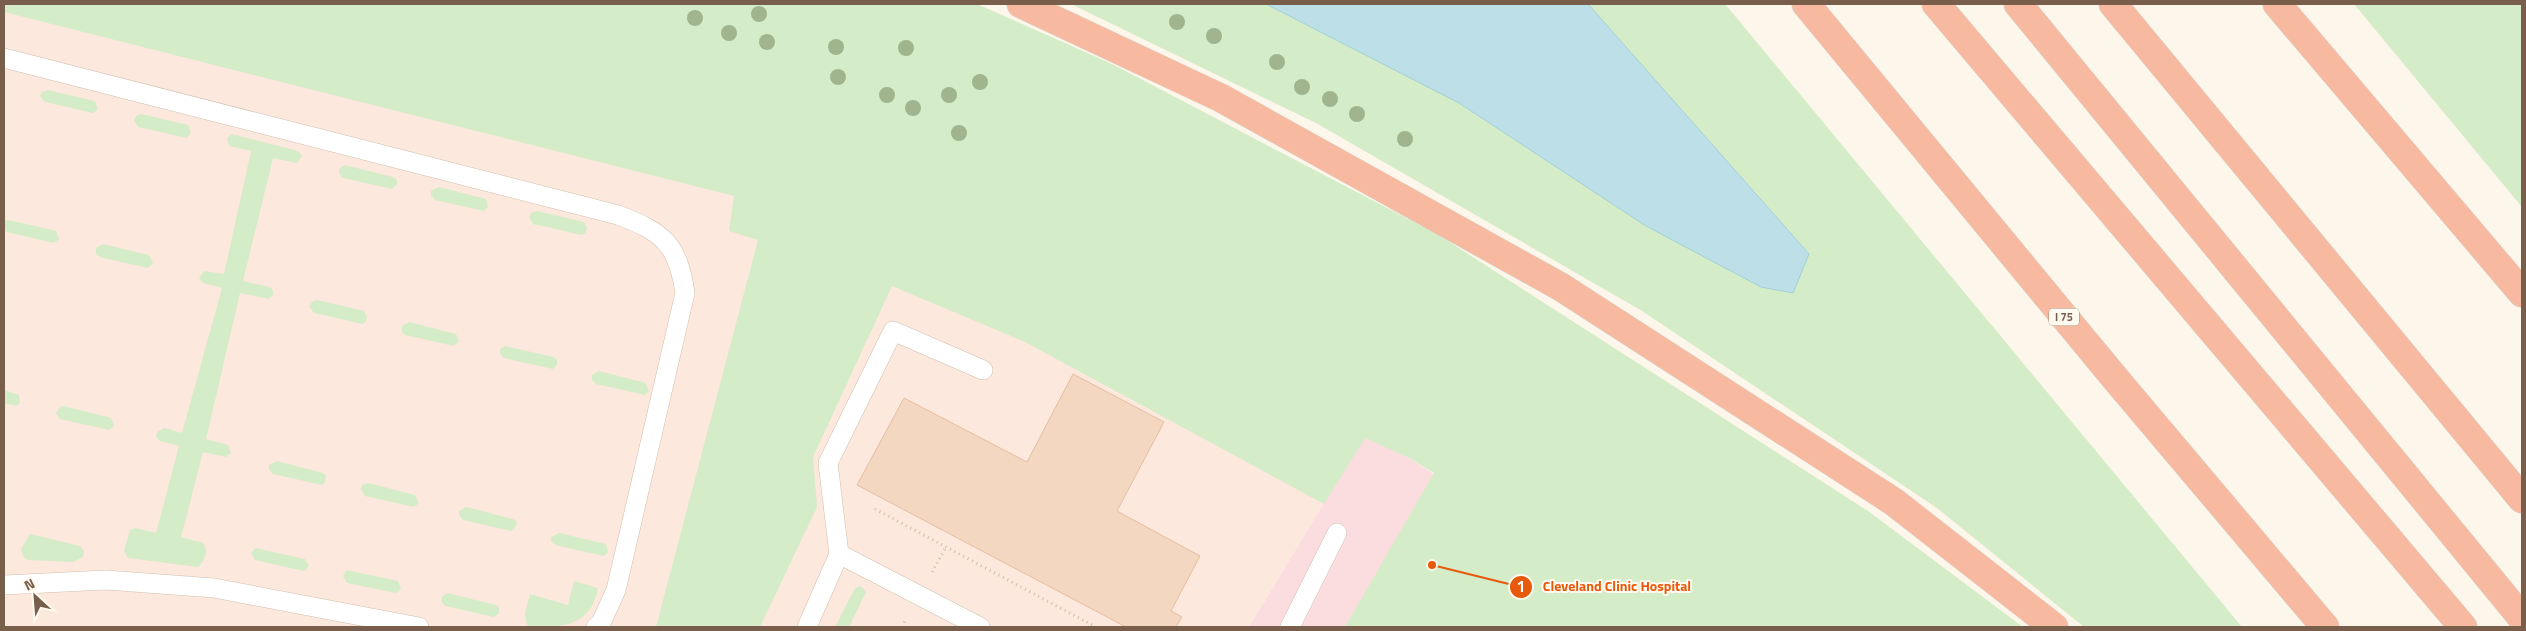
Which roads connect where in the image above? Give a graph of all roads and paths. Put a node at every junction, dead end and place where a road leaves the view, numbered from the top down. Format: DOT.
graph roads {
  1 [pos="1021,4"];
  2 [pos="1806,4"];
  3 [pos="1936,4"];
  4 [pos="2018,4"];
  5 [pos="2113,4"];
  6 [pos="2277,4"];
  7 [pos="4,58"];
  8 [pos="2522,292"];
  9 [pos="983,370"];
  10 [pos="2522,499"];
  11 [pos="875,509"];
  12 [pos="1337,533"];
  13 [pos="839,554"];
  14 [pos="4,585"];
  15 [pos="2522,618"];
  16 [pos="407,626"];
  17 [pos="596,627"];
  18 [pos="807,627"];
  19 [pos="980,627"];
  20 [pos="1096,627"];
  21 [pos="1290,627"];
  22 [pos="2054,627"];
  23 [pos="2325,627"];
  24 [pos="2463,627"];
  1 -- 22 [label="highway"];
  2 -- 23 [label="highway, I 75"];
  3 -- 24 [label="highway"];
  4 -- 15 [label="highway"];
  5 -- 10 [label="highway"];
  6 -- 8 [label="highway"];
  7 -- 17 [label="lane"];
  9 -- 13 [label="lane"];
  11 -- 20 [label="path"];
  12 -- 21 [label="lane"];
  13 -- 18 [label="lane"];
  13 -- 19 [label="lane"];
  14 -- 16 [label="lane"];
}
